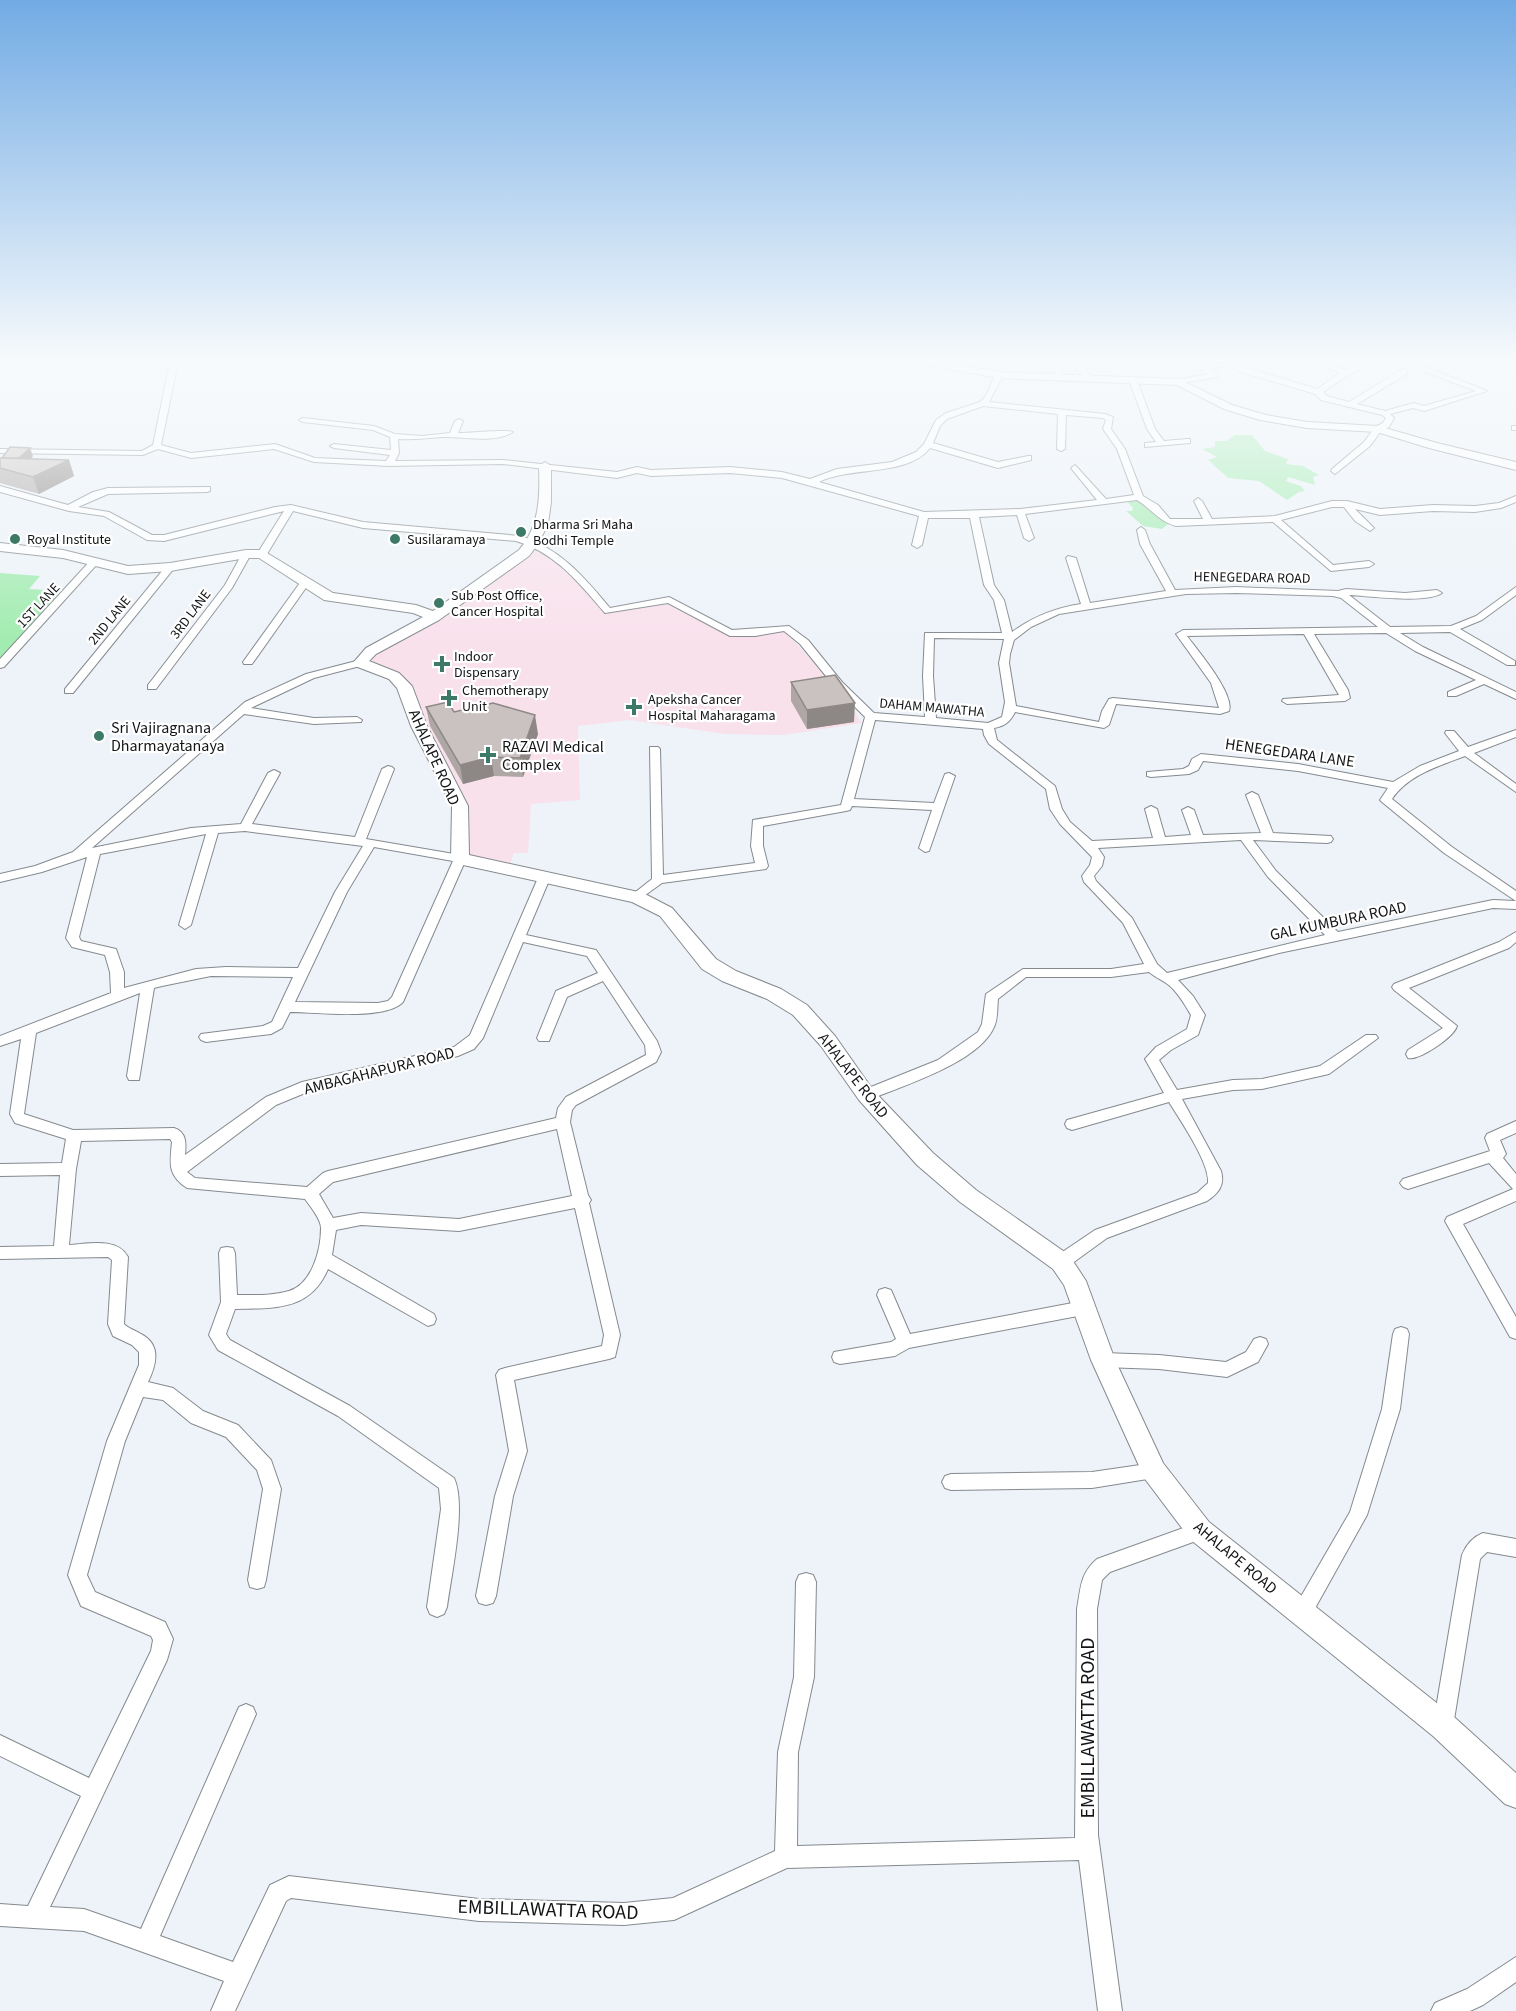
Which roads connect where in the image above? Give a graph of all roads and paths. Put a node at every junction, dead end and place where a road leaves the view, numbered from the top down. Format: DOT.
graph roads {
  1 [pos="302,456"];
  2 [pos="393,456"];
  3 [pos="916,456"];
  4 [pos="967,456"];
  5 [pos="1124,456"];
  6 [pos="1353,456"];
  7 [pos="1478,456"];
  8 [pos="1028,458"];
  9 [pos="389,464"];
  10 [pos="1516,464"];
  11 [pos="545,466"];
  12 [pos="1075,468"];
  13 [pos="1335,471"];
  14 [pos="811,482"];
  15 [pos="0,489"];
  16 [pos="207,489"];
  17 [pos="1139,498"];
  18 [pos="1516,499"];
  19 [pos="1103,501"];
  20 [pos="1198,501"];
  21 [pos="1347,504"];
  22 [pos="69,508"];
  23 [pos="291,508"];
  24 [pos="1020,512"];
  25 [pos="924,515"];
  26 [pos="974,515"];
  27 [pos="1275,519"];
  28 [pos="1209,522"];
  29 [pos="1371,528"];
  30 [pos="1141,530"];
  31 [pos="1029,538"];
  32 [pos="535,542"];
  33 [pos="917,545"];
  34 [pos="0,547"];
  35 [pos="246,554"];
  36 [pos="262,555"];
  37 [pos="1071,558"];
  38 [pos="94,562"];
  39 [pos="1369,564"];
  40 [pos="170,567"];
  41 [pos="305,582"];
  42 [pos="1516,590"];
  43 [pos="1172,593"];
  44 [pos="1437,593"];
  45 [pos="1338,594"];
  46 [pos="1086,605"];
  47 [pos="434,617"];
  48 [pos="1386,628"];
  49 [pos="1452,629"];
  50 [pos="1307,631"];
  51 [pos="1008,638"];
  52 [pos="248,662"];
  53 [pos="360,663"];
  54 [pos="1511,663"];
  55 [pos="0,665"];
  56 [pos="1483,681"];
  57 [pos="152,687"];
  58 [pos="69,691"];
  59 [pos="1452,694"];
  60 [pos="1516,696"];
  61 [pos="1287,702"];
  62 [pos="1010,708"];
  63 [pos="242,710"];
  64 [pos="871,716"];
  65 [pos="357,720"];
  66 [pos="931,723"];
  67 [pos="988,726"];
  68 [pos="1450,733"];
  69 [pos="1516,733"];
  70 [pos="654,750"];
  71 [pos="1467,753"];
  72 [pos="388,769"];
  73 [pos="274,773"];
  74 [pos="1151,774"];
  75 [pos="949,776"];
  76 [pos="1395,786"];
  77 [pos="1516,789"];
  78 [pos="1252,795"];
  79 [pos="848,802"];
  80 [pos="939,807"];
  81 [pos="1150,809"];
  82 [pos="1188,810"];
  83 [pos="245,827"];
  84 [pos="213,830"];
  85 [pos="1244,836"];
  86 [pos="1268,836"];
  87 [pos="1198,838"];
  88 [pos="1327,839"];
  89 [pos="1160,840"];
  90 [pos="365,842"];
  91 [pos="1089,845"];
  92 [pos="925,848"];
  93 [pos="94,853"];
  94 [pos="77,855"];
  95 [pos="460,859"];
  96 [pos="0,878"];
  97 [pos="544,878"];
  98 [pos="658,880"];
  99 [pos="637,897"];
  100 [pos="1516,897"];
  101 [pos="1516,905"];
  102 [pos="185,925"];
  103 [pos="1516,936"];
  104 [pos="518,937"];
  105 [pos="1336,938"];
  106 [pos="1152,967"];
  107 [pos="302,973"];
  108 [pos="605,975"];
  109 [pos="1169,978"];
  110 [pos="148,985"];
  111 [pos="118,997"];
  112 [pos="286,1007"];
  113 [pos="29,1031"];
  114 [pos="206,1037"];
  115 [pos="544,1038"];
  116 [pos="1371,1038"];
  117 [pos="0,1041"];
  118 [pos="1413,1053"];
  119 [pos="134,1076"];
  120 [pos="866,1095"];
  121 [pos="1171,1096"];
  122 [pos="563,1122"];
  123 [pos="1072,1124"];
  124 [pos="1516,1127"];
  125 [pos="73,1136"];
  126 [pos="1492,1156"];
  127 [pos="68,1169"];
  128 [pos="177,1169"];
  129 [pos="0,1170"];
  130 [pos="1408,1183"];
  131 [pos="1516,1184"];
  132 [pos="310,1193"];
  133 [pos="1516,1194"];
  134 [pos="583,1200"];
  135 [pos="329,1225"];
  136 [pos="61,1252"];
  137 [pos="0,1253"];
  138 [pos="227,1253"];
  139 [pos="325,1259"];
  140 [pos="1061,1262"];
  141 [pos="885,1295"];
  142 [pos="229,1302"];
  143 [pos="1083,1308"];
  144 [pos="428,1319"];
  145 [pos="1516,1332"];
  146 [pos="1401,1334"];
  147 [pos="905,1342"];
  148 [pos="1260,1344"];
  149 [pos="840,1357"];
  150 [pos="1103,1360"];
  151 [pos="137,1388"];
  152 [pos="1154,1471"];
  153 [pos="951,1482"];
  154 [pos="1200,1531"];
  155 [pos="1516,1548"];
  156 [pos="257,1580"];
  157 [pos="806,1582"];
  158 [pos="486,1596"];
  159 [pos="437,1607"];
  160 [pos="1302,1612"];
  161 [pos="246,1714"];
  162 [pos="1443,1725"];
  163 [pos="0,1745"];
  164 [pos="94,1792"];
  165 [pos="1516,1793"];
  166 [pos="1087,1835"];
  167 [pos="786,1857"];
  168 [pos="0,1915"];
  169 [pos="35,1915"];
  170 [pos="146,1943"];
  171 [pos="1516,1968"];
  172 [pos="238,1975"];
  173 [pos="223,2011"];
  174 [pos="1110,2011"];
  175 [pos="1443,2011"];
  1 -- 9 [label="street"];
  2 -- 9 [label="street"];
  3 -- 14 [label="street"];
  4 -- 8 [label="street"];
  5 -- 17 [label="street"];
  6 -- 13 [label="street"];
  7 -- 10 [label="street"];
  9 -- 11 [label="street"];
  11 -- 14 [label="street"];
  11 -- 32 [label="street"];
  12 -- 19 [label="street"];
  14 -- 25 [label="street"];
  15 -- 22 [label="street, DAHAM MAWATHA"];
  16 -- 22 [label="street"];
  17 -- 19 [label="street"];
  17 -- 28 [label="street"];
  18 -- 21 [label="street"];
  19 -- 24 [label="street"];
  20 -- 28 [label="street"];
  21 -- 27 [label="street"];
  21 -- 29 [label="street"];
  22 -- 23 [label="street, DAHAM MAWATHA"];
  23 -- 32 [label="street, DAHAM MAWATHA"];
  23 -- 36 [label="street"];
  24 -- 26 [label="street"];
  24 -- 31 [label="street"];
  25 -- 26 [label="street"];
  25 -- 33 [label="street"];
  26 -- 51 [label="street"];
  27 -- 28 [label="street"];
  27 -- 39 [label="street"];
  30 -- 43 [label="street"];
  32 -- 47 [label="street"];
  32 -- 64 [label="street, DAHAM MAWATHA"];
  34 -- 38 [label="street"];
  35 -- 36 [label="street"];
  35 -- 40 [label="street"];
  35 -- 57 [label="street, 3RD LANE"];
  36 -- 41 [label="street"];
  37 -- 46 [label="street"];
  38 -- 40 [label="street"];
  38 -- 55 [label="street, 1ST LANE"];
  40 -- 58 [label="street, 2ND LANE"];
  41 -- 47 [label="street"];
  41 -- 52 [label="street"];
  42 -- 49 [label="street"];
  43 -- 45 [label="street, HENEGEDARA ROAD"];
  43 -- 46 [label="street, HENEGEDARA ROAD"];
  44 -- 45 [label="street, HENEGEDARA ROAD"];
  45 -- 48 [label="street"];
  46 -- 51 [label="street, HENEGEDARA ROAD"];
  47 -- 53 [label="street"];
  48 -- 49 [label="street"];
  48 -- 50 [label="street"];
  48 -- 56 [label="street"];
  49 -- 54 [label="street"];
  50 -- 61 [label="street"];
  50 -- 62 [label="street"];
  51 -- 62 [label="street"];
  51 -- 66 [label="street"];
  53 -- 63 [label="street"];
  53 -- 95 [label="street, AHALAPE ROAD"];
  56 -- 59 [label="street"];
  56 -- 60 [label="street"];
  62 -- 67 [label="street, DAHAM MAWATHA"];
  63 -- 65 [label="street"];
  63 -- 94 [label="street"];
  64 -- 66 [label="street, DAHAM MAWATHA"];
  64 -- 79 [label="street"];
  66 -- 67 [label="street, DAHAM MAWATHA"];
  67 -- 91 [label="street"];
  68 -- 71 [label="street"];
  69 -- 71 [label="street"];
  70 -- 98 [label="street"];
  71 -- 76 [label="street"];
  71 -- 77 [label="street"];
  72 -- 90 [label="street"];
  73 -- 83 [label="street"];
  74 -- 76 [label="street, HENEGEDARA LANE"];
  75 -- 80 [label="street"];
  76 -- 100 [label="street"];
  78 -- 86 [label="street"];
  79 -- 80 [label="street"];
  79 -- 98 [label="street"];
  80 -- 92 [label="street"];
  81 -- 89 [label="street"];
  82 -- 87 [label="street"];
  83 -- 84 [label="street"];
  83 -- 90 [label="street"];
  84 -- 93 [label="street"];
  84 -- 102 [label="street"];
  85 -- 86 [label="street"];
  85 -- 87 [label="street"];
  85 -- 105 [label="street"];
  86 -- 88 [label="street"];
  87 -- 89 [label="street"];
  89 -- 91 [label="street"];
  90 -- 95 [label="street"];
  90 -- 107 [label="street"];
  91 -- 106 [label="street"];
  93 -- 94 [label="street"];
  93 -- 111 [label="street"];
  94 -- 96 [label="street"];
  95 -- 97 [label="street, AHALAPE ROAD"];
  95 -- 112 [label="street"];
  97 -- 99 [label="street, AHALAPE ROAD"];
  97 -- 104 [label="street, AMBAGAHAPURA ROAD"];
  98 -- 99 [label="street"];
  99 -- 120 [label="street, AHALAPE ROAD"];
  101 -- 105 [label="street, GAL KUMBURA ROAD"];
  103 -- 118 [label="street"];
  104 -- 108 [label="street"];
  104 -- 128 [label="street, AMBAGAHAPURA ROAD"];
  105 -- 109 [label="street, GAL KUMBURA ROAD"];
  106 -- 109 [label="street"];
  106 -- 120 [label="street"];
  107 -- 110 [label="street"];
  107 -- 112 [label="street"];
  108 -- 115 [label="street"];
  108 -- 122 [label="street"];
  109 -- 121 [label="street"];
  110 -- 111 [label="street"];
  110 -- 119 [label="street"];
  111 -- 113 [label="street"];
  112 -- 114 [label="street"];
  113 -- 117 [label="street"];
  113 -- 125 [label="street"];
  116 -- 121 [label="street"];
  120 -- 140 [label="street, AHALAPE ROAD"];
  121 -- 123 [label="street"];
  121 -- 140 [label="street"];
  122 -- 132 [label="street"];
  122 -- 134 [label="street"];
  124 -- 126 [label="street"];
  125 -- 127 [label="street"];
  125 -- 128 [label="street"];
  126 -- 130 [label="street"];
  126 -- 131 [label="street"];
  127 -- 129 [label="street"];
  127 -- 136 [label="street"];
  128 -- 132 [label="street"];
  132 -- 135 [label="street"];
  133 -- 145 [label="street"];
  134 -- 135 [label="street"];
  134 -- 158 [label="street"];
  135 -- 139 [label="street"];
  136 -- 137 [label="street"];
  136 -- 151 [label="street"];
  138 -- 142 [label="street"];
  139 -- 142 [label="street"];
  139 -- 144 [label="street"];
  140 -- 143 [label="street, AHALAPE ROAD"];
  141 -- 147 [label="street"];
  142 -- 159 [label="street"];
  143 -- 147 [label="street"];
  143 -- 150 [label="street, AHALAPE ROAD"];
  146 -- 160 [label="street"];
  147 -- 149 [label="street"];
  148 -- 150 [label="street"];
  150 -- 152 [label="street, AHALAPE ROAD"];
  151 -- 156 [label="street"];
  151 -- 164 [label="street"];
  152 -- 153 [label="street"];
  152 -- 154 [label="street, AHALAPE ROAD"];
  154 -- 160 [label="street, AHALAPE ROAD"];
  154 -- 166 [label="street, EMBILLAWATTA ROAD"];
  155 -- 162 [label="street"];
  157 -- 167 [label="street"];
  160 -- 162 [label="street, AHALAPE ROAD"];
  161 -- 170 [label="street"];
  162 -- 165 [label="street, AHALAPE ROAD"];
  163 -- 164 [label="street"];
  164 -- 169 [label="street"];
  166 -- 167 [label="street, EMBILLAWATTA ROAD"];
  166 -- 174 [label="street"];
  167 -- 172 [label="street, EMBILLAWATTA ROAD"];
  168 -- 169 [label="street"];
  169 -- 170 [label="street"];
  170 -- 172 [label="street"];
  171 -- 175 [label="street"];
  172 -- 173 [label="street, EMBILLAWATTA ROAD"];
}
